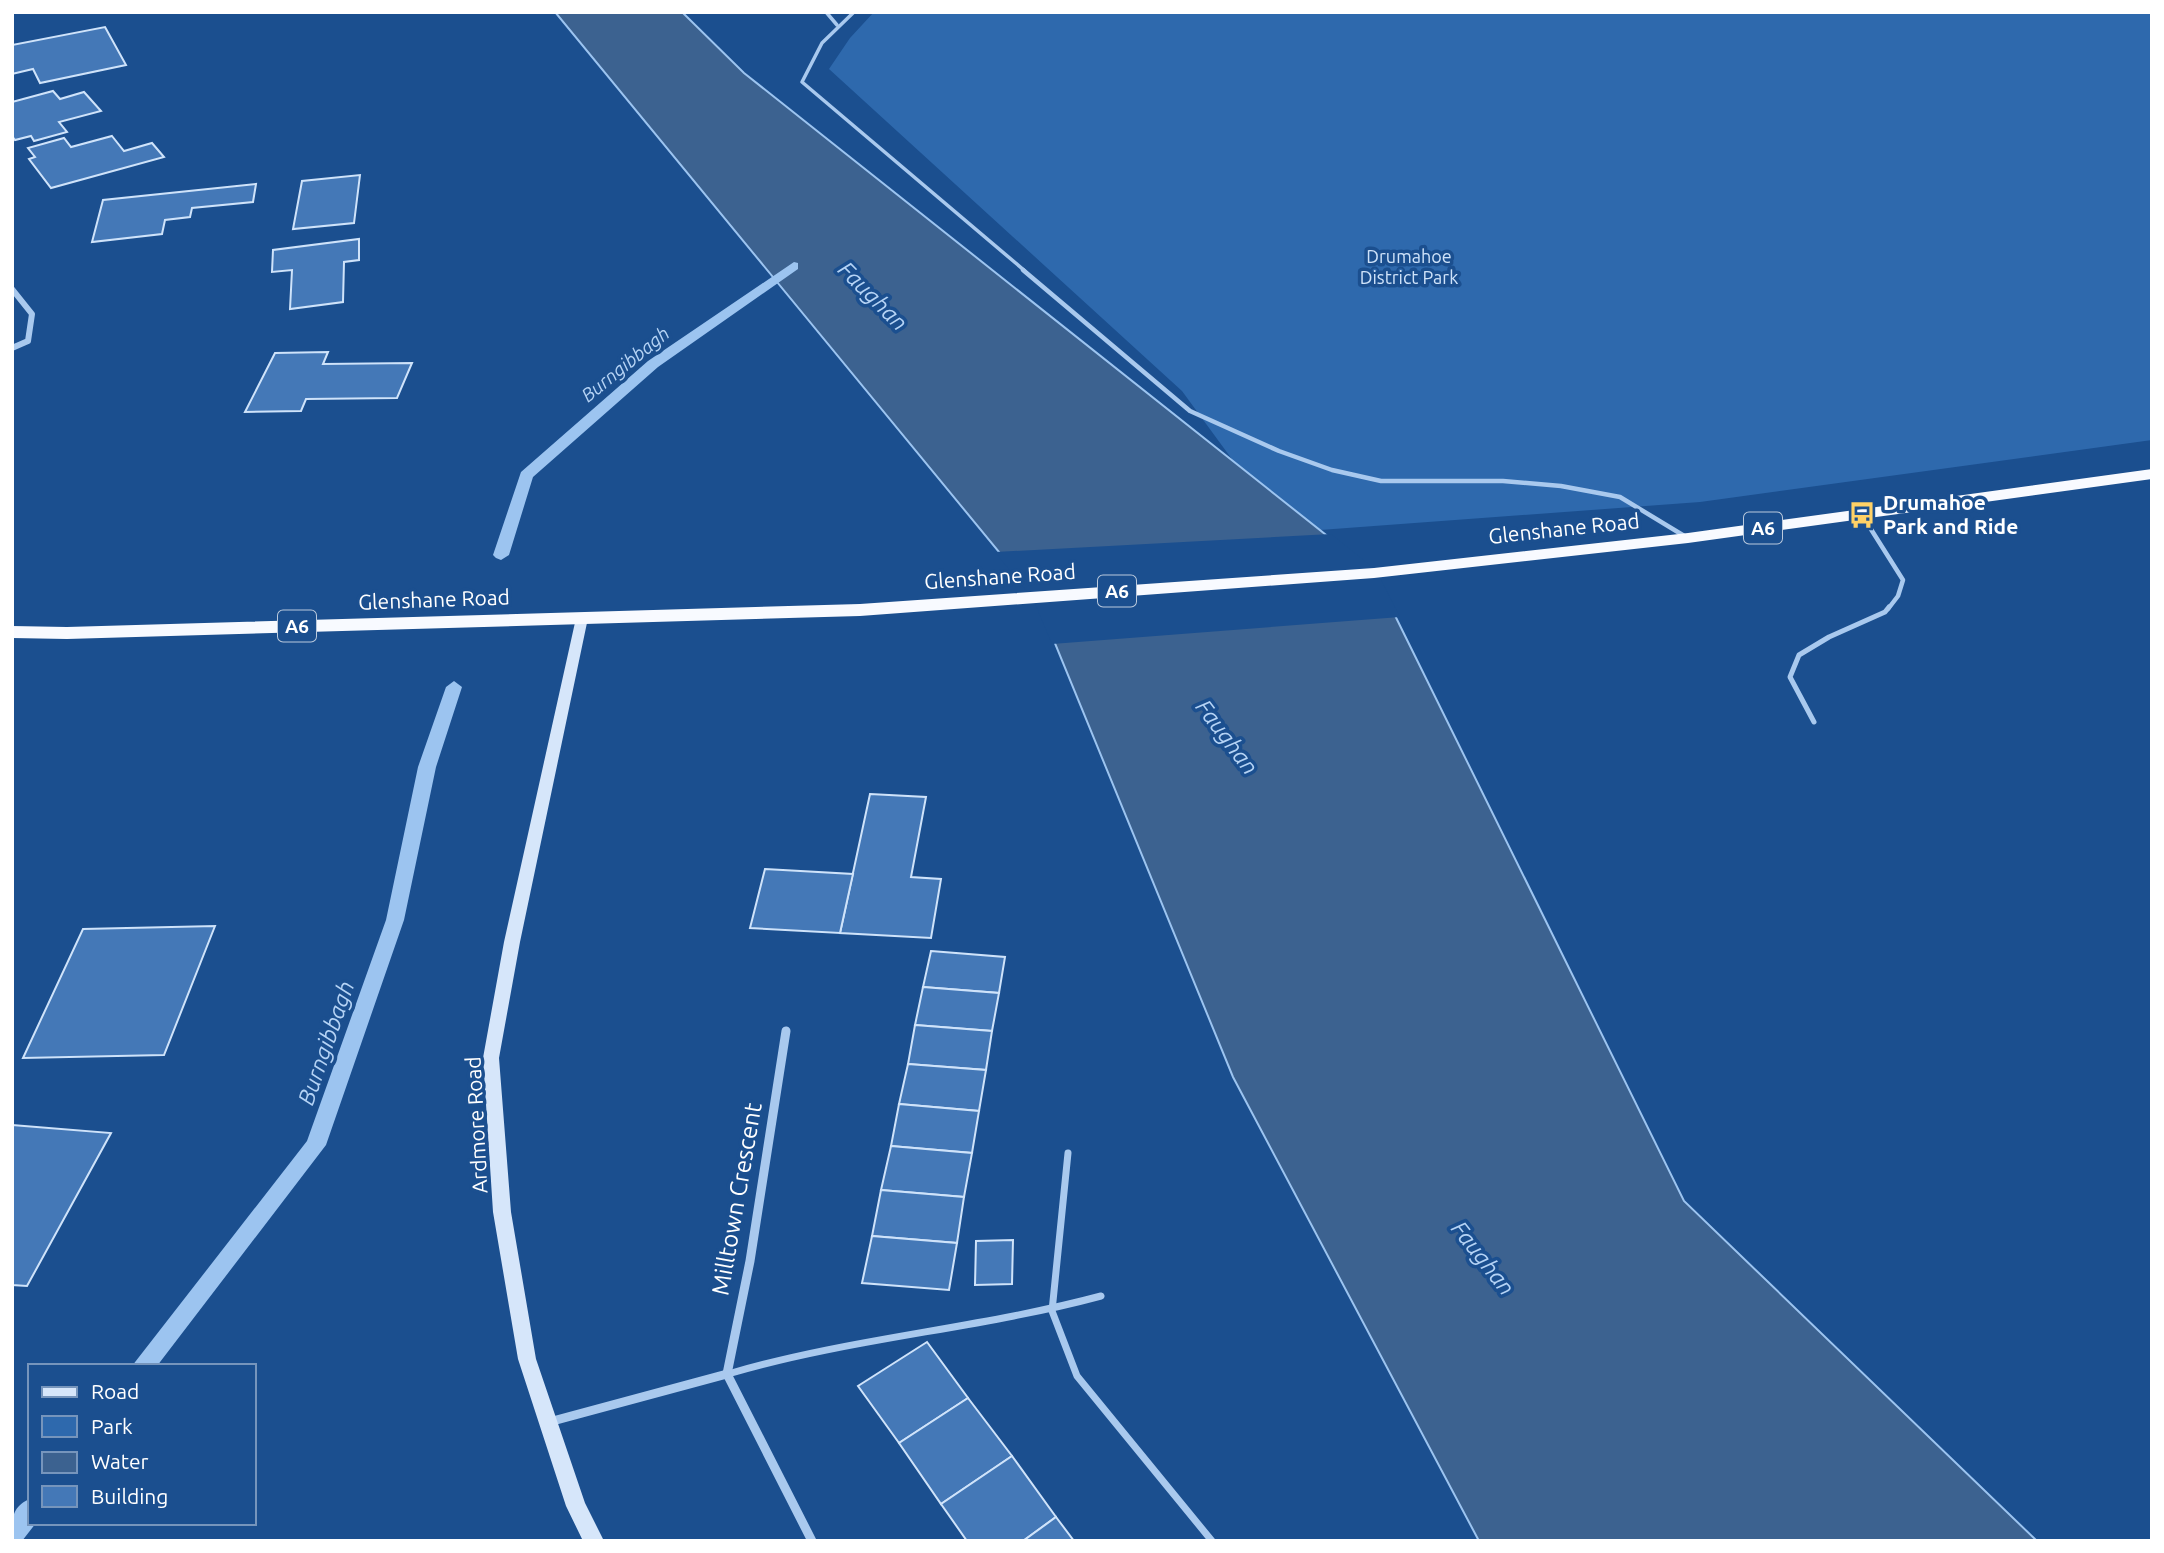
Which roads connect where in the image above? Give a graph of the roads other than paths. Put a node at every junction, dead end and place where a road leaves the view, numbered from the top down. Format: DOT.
graph roads {
  1 [pos="826,12"];
  2 [pos="854,12"];
  3 [pos="837,25"];
  4 [pos="12,289"];
  5 [pos="12,348"];
  6 [pos="2152,474"];
  7 [pos="1862,515"];
  8 [pos="1689,538"];
  9 [pos="582,618"];
  10 [pos="12,632"];
  11 [pos="1814,723"];
  12 [pos="786,1031"];
  13 [pos="1068,1153"];
  14 [pos="1101,1296"];
  15 [pos="1052,1311"];
  16 [pos="727,1374"];
  17 [pos="548,1422"];
  18 [pos="594,1541"];
  19 [pos="812,1541"];
  20 [pos="1212,1541"];
  1 -- 3 [label="lane"];
  2 -- 3 [label="lane"];
  3 -- 8 [label="lane"];
  4 -- 5 [label="street"];
  6 -- 7 [label="highway, Glenshane Road / A6"];
  7 -- 8 [label="highway, Glenshane Road / A6"];
  7 -- 11 [label="lane"];
  8 -- 9 [label="highway, Glenshane Road / A6"];
  9 -- 10 [label="highway, Glenshane Road / A6"];
  9 -- 17 [label="main road, Ardmore Road"];
  12 -- 16 [label="street, Milltown Crescent"];
  13 -- 15 [label="lane"];
  14 -- 15 [label="lane"];
  15 -- 16 [label="lane"];
  15 -- 20 [label="lane"];
  16 -- 17 [label="street"];
  16 -- 19 [label="street"];
  17 -- 18 [label="main road, Ardmore Road"];
}
